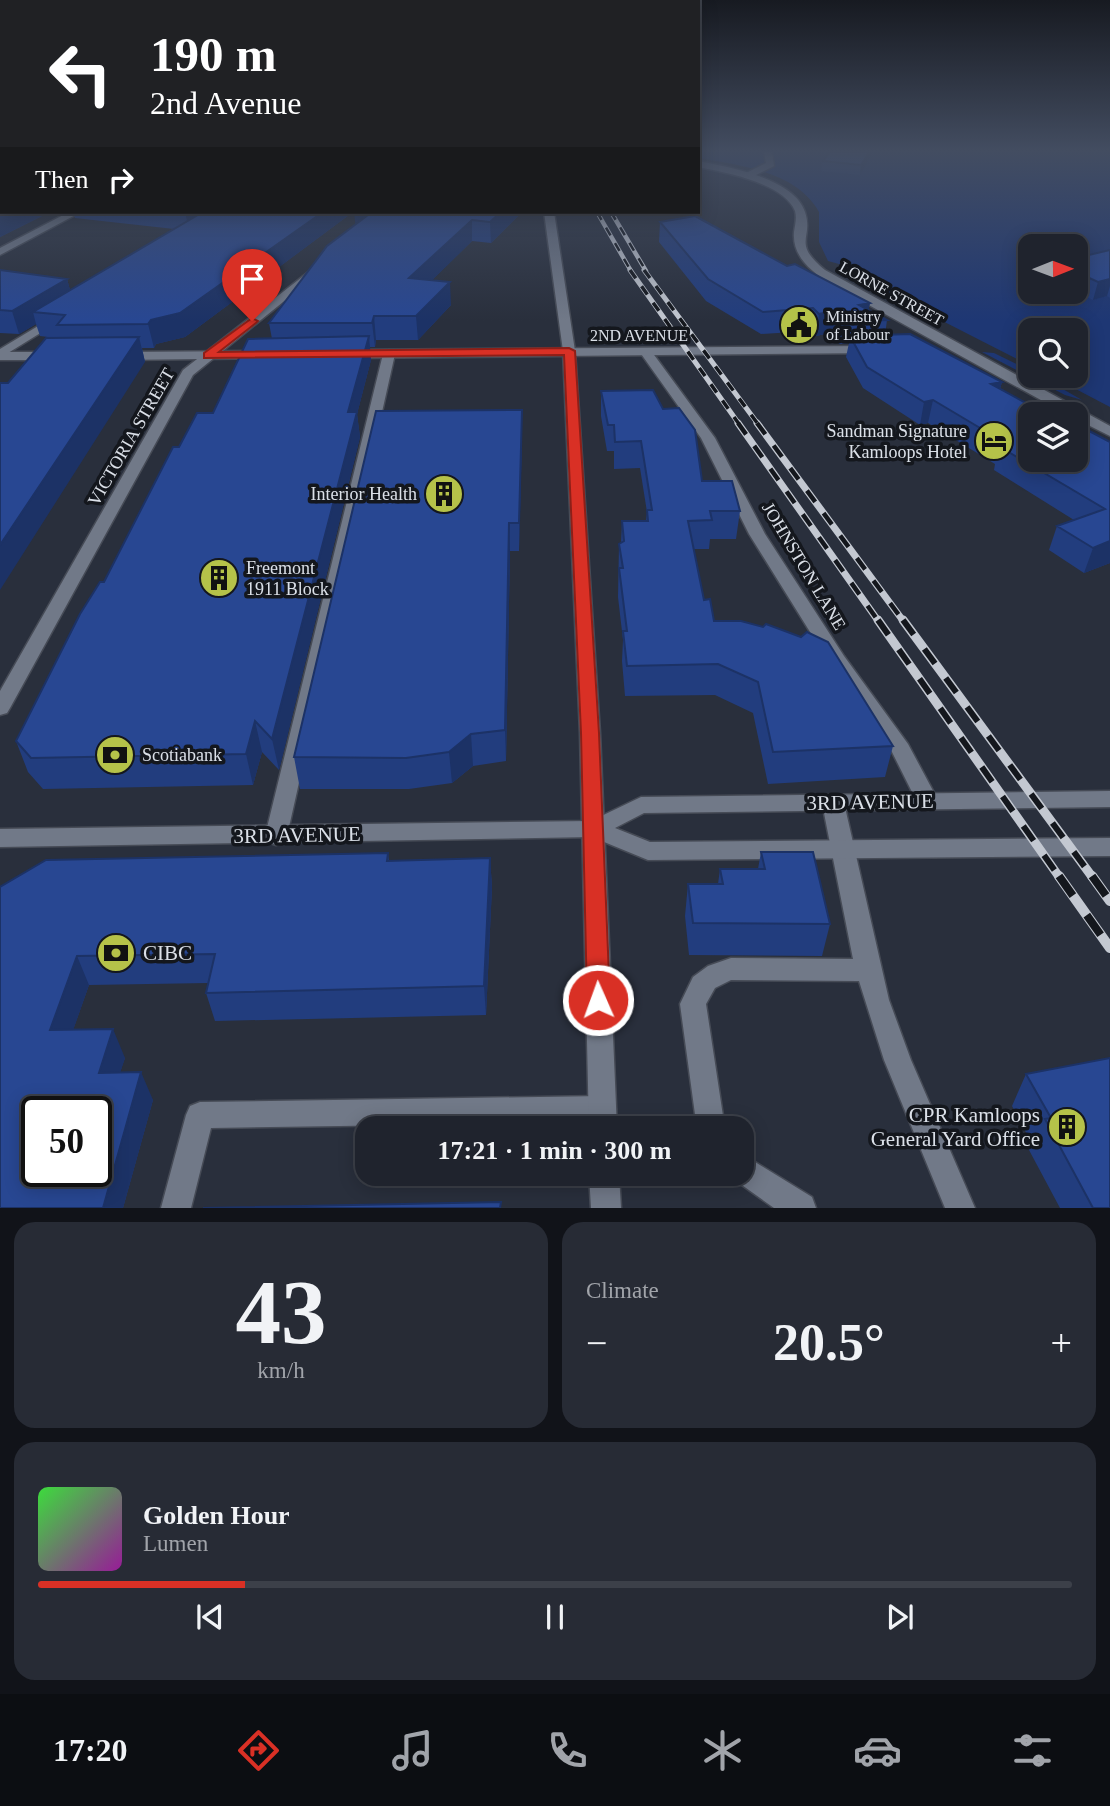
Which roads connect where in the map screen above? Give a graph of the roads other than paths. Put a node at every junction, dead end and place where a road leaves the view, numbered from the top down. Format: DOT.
graph roads {
  1 [pos="797,208"];
  2 [pos="72,214"];
  3 [pos="549,214"];
  4 [pos="0,252"];
  5 [pos="325,264"];
  6 [pos="71,310"];
  7 [pos="942,342"];
  8 [pos="920,346"];
  9 [pos="890,349"];
  10 [pos="569,351"];
  11 [pos="645,351"];
  12 [pos="334,354"];
  13 [pos="389,354"];
  14 [pos="0,355"];
  15 [pos="208,355"];
  16 [pos="278,355"];
  17 [pos="66,356"];
  18 [pos="106,356"];
  19 [pos="1110,432"];
  20 [pos="0,708"];
  21 [pos="1110,799"];
  22 [pos="928,802"];
  23 [pos="832,803"];
  24 [pos="594,829"];
  25 [pos="276,836"];
  26 [pos="0,838"];
  27 [pos="1110,847"];
  28 [pos="846,849"];
  29 [pos="868,970"];
  30 [pos="602,1116"];
  31 [pos="709,1116"];
  32 [pos="355,1117"];
  33 [pos="754,1176"];
  34 [pos="605,1186"];
  35 [pos="176,1208"];
  36 [pos="606,1208"];
  37 [pos="801,1208"];
  38 [pos="960,1208"];
  1 -- 7 [label="street, LORNE STREET"];
  2 -- 4 [label="street"];
  3 -- 10 [label="street"];
  5 -- 15 [label="street, VICTORIA STREET"];
  6 -- 14 [label="street"];
  7 -- 8 [label="street"];
  7 -- 19 [label="street, LORNE STREET"];
  9 -- 11 [label="street, 2ND AVENUE"];
  10 -- 11 [label="street, 2ND AVENUE"];
  10 -- 13 [label="street, 2ND AVENUE"];
  10 -- 24 [label="street"];
  11 -- 22 [label="street, JOHNSTON LANE"];
  12 -- 13 [label="street, 2ND AVENUE"];
  13 -- 25 [label="street"];
  14 -- 17 [label="street"];
  15 -- 16 [label="street"];
  15 -- 18 [label="street"];
  15 -- 20 [label="street, VICTORIA STREET"];
  21 -- 22 [label="street, 3RD AVENUE"];
  22 -- 23 [label="street, 3RD AVENUE"];
  23 -- 24 [label="street, 3RD AVENUE"];
  23 -- 28 [label="street"];
  24 -- 25 [label="street, 3RD AVENUE"];
  24 -- 28 [label="street, 3RD AVENUE"];
  24 -- 30 [label="street"];
  25 -- 26 [label="street, 3RD AVENUE"];
  27 -- 28 [label="street, 3RD AVENUE"];
  28 -- 29 [label="street"];
  29 -- 31 [label="street"];
  29 -- 38 [label="street"];
  32 -- 35 [label="street"];
  33 -- 37 [label="street"];
  34 -- 36 [label="street"];
}
